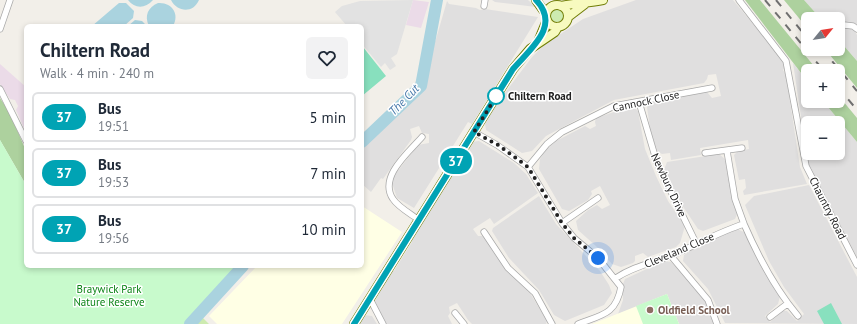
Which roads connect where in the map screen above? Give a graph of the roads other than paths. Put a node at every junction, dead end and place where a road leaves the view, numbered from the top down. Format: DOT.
graph roads {
  1 [pos="10,0"];
  2 [pos="536,0"];
  3 [pos="549,0"];
  4 [pos="603,0"];
  5 [pos="739,0"];
  6 [pos="584,4"];
  7 [pos="559,5"];
  8 [pos="547,17"];
  9 [pos="568,17"];
  10 [pos="845,25"];
  11 [pos="558,27"];
  12 [pos="0,29"];
  13 [pos="857,29"];
  14 [pos="538,42"];
  15 [pos="712,88"];
  16 [pos="0,89"];
  17 [pos="639,102"];
  18 [pos="474,132"];
  19 [pos="24,137"];
  20 [pos="422,137"];
  21 [pos="742,148"];
  22 [pos="727,151"];
  23 [pos="705,153"];
  24 [pos="528,167"];
  25 [pos="598,198"];
  26 [pos="419,220"];
  27 [pos="562,223"];
  28 [pos="744,224"];
  29 [pos="484,232"];
  30 [pos="696,243"];
  31 [pos="671,256"];
  32 [pos="857,265"];
  33 [pos="616,278"];
  34 [pos="370,299"];
  35 [pos="787,304"];
  36 [pos="455,313"];
  37 [pos="798,316"];
  38 [pos="770,317"];
  39 [pos="354,324"];
  40 [pos="384,324"];
  41 [pos="464,324"];
  42 [pos="552,324"];
  43 [pos="578,324"];
  44 [pos="717,324"];
  1 -- 12 [label="street"];
  2 -- 8 [label="main road"];
  3 -- 7 [label="main road"];
  4 -- 6 [label="main road"];
  5 -- 32 [label="street, Chauntry Road"];
  6 -- 7 [label="main road"];
  6 -- 9 [label="main road"];
  7 -- 8 [label="main road"];
  7 -- 9 [label="main road"];
  8 -- 11 [label="main road"];
  8 -- 14 [label="main road"];
  9 -- 11 [label="main road"];
  10 -- 13 [label="street"];
  11 -- 14 [label="main road"];
  14 -- 18 [label="main road"];
  15 -- 17 [label="street, Cannock Close"];
  16 -- 19 [label="street"];
  17 -- 24 [label="street, Cannock Close"];
  17 -- 30 [label="street, Newbury Drive"];
  18 -- 24 [label="street"];
  18 -- 26 [label="main road"];
  20 -- 26 [label="street"];
  21 -- 22 [label="street"];
  22 -- 23 [label="street"];
  22 -- 28 [label="street"];
  24 -- 27 [label="street"];
  25 -- 27 [label="street"];
  26 -- 34 [label="main road"];
  27 -- 33 [label="street"];
  28 -- 30 [label="street, Cleveland Close"];
  28 -- 35 [label="street"];
  29 -- 42 [label="street"];
  30 -- 31 [label="street, Cleveland Close"];
  31 -- 33 [label="street, Cleveland Close"];
  31 -- 44 [label="street"];
  33 -- 43 [label="street"];
  34 -- 39 [label="main road"];
  34 -- 40 [label="street"];
  35 -- 37 [label="street"];
  35 -- 38 [label="street"];
  36 -- 41 [label="street"];
}
